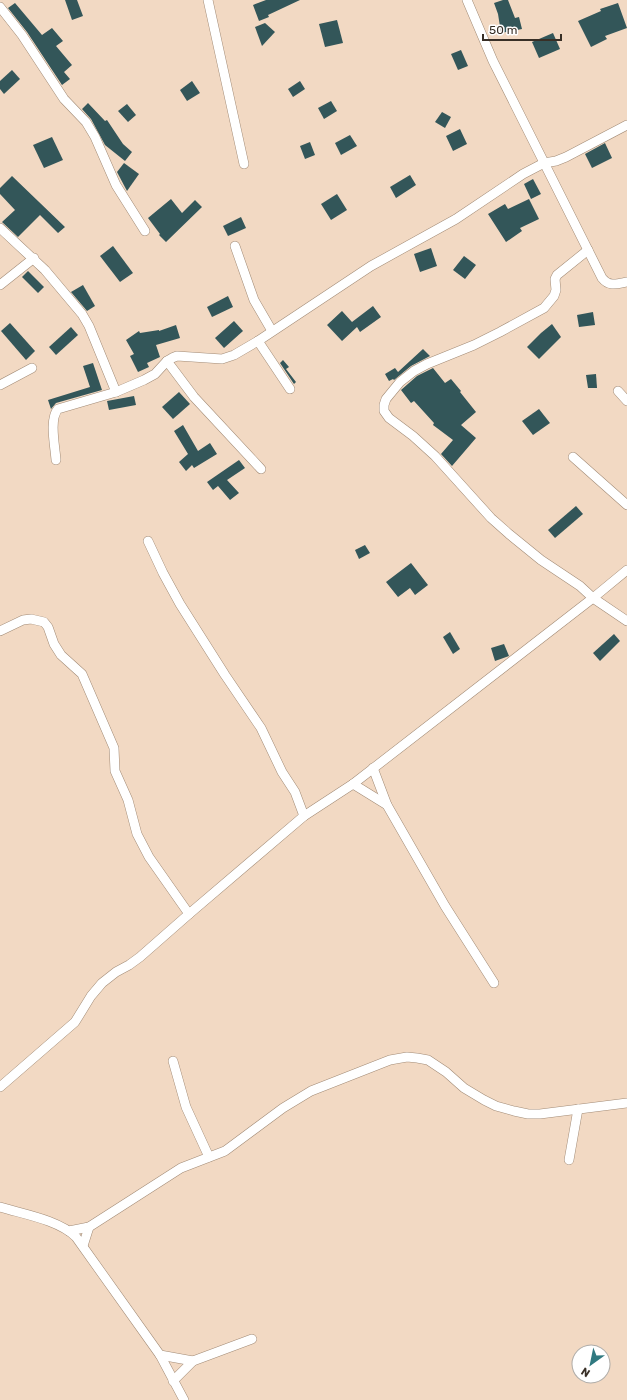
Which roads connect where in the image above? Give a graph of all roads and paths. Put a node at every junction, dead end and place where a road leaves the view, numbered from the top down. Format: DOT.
graph roads {
  1 [pos="208,0"];
  2 [pos="467,0"];
  3 [pos="0,7"];
  4 [pos="627,125"];
  5 [pos="544,163"];
  6 [pos="244,164"];
  7 [pos="0,228"];
  8 [pos="145,231"];
  9 [pos="235,246"];
  10 [pos="588,250"];
  11 [pos="34,258"];
  12 [pos="627,282"];
  13 [pos="0,284"];
  14 [pos="272,331"];
  15 [pos="258,341"];
  16 [pos="167,361"];
  17 [pos="32,368"];
  18 [pos="0,385"];
  19 [pos="290,389"];
  20 [pos="618,391"];
  21 [pos="116,392"];
  22 [pos="627,401"];
  23 [pos="573,457"];
  24 [pos="56,460"];
  25 [pos="261,469"];
  26 [pos="627,505"];
  27 [pos="148,541"];
  28 [pos="627,570"];
  29 [pos="593,598"];
  30 [pos="627,621"];
  31 [pos="0,631"];
  32 [pos="373,768"];
  33 [pos="353,784"];
  34 [pos="387,805"];
  35 [pos="304,816"];
  36 [pos="189,914"];
  37 [pos="494,983"];
  38 [pos="173,1061"];
  39 [pos="0,1087"];
  40 [pos="627,1103"];
  41 [pos="578,1109"];
  42 [pos="209,1157"];
  43 [pos="569,1160"];
  44 [pos="0,1207"];
  45 [pos="89,1226"];
  46 [pos="69,1231"];
  47 [pos="83,1246"];
  48 [pos="252,1339"];
  49 [pos="160,1356"];
  50 [pos="193,1361"];
  51 [pos="174,1381"];
  52 [pos="184,1400"];
  1 -- 6 [label="street"];
  2 -- 5 [label="street"];
  3 -- 8 [label="street"];
  4 -- 5 [label="street"];
  5 -- 10 [label="street"];
  5 -- 14 [label="street"];
  7 -- 11 [label="street"];
  9 -- 14 [label="street"];
  10 -- 12 [label="street"];
  10 -- 29 [label="street"];
  11 -- 13 [label="street"];
  11 -- 21 [label="street"];
  14 -- 15 [label="street"];
  15 -- 16 [label="street"];
  15 -- 19 [label="street"];
  16 -- 21 [label="street"];
  16 -- 25 [label="street"];
  17 -- 18 [label="street"];
  20 -- 22 [label="street"];
  21 -- 24 [label="street"];
  23 -- 26 [label="street"];
  27 -- 35 [label="street"];
  28 -- 29 [label="street"];
  29 -- 30 [label="street"];
  29 -- 32 [label="street"];
  31 -- 36 [label="street"];
  32 -- 33 [label="street"];
  32 -- 34 [label="street"];
  33 -- 34 [label="street"];
  33 -- 35 [label="street"];
  34 -- 37 [label="street"];
  35 -- 36 [label="street"];
  36 -- 39 [label="street"];
  38 -- 42 [label="street"];
  40 -- 41 [label="street"];
  41 -- 42 [label="street"];
  41 -- 43 [label="street"];
  42 -- 45 [label="street"];
  44 -- 46 [label="street"];
  45 -- 46 [label="street"];
  45 -- 47 [label="street"];
  46 -- 47 [label="street"];
  47 -- 49 [label="street"];
  48 -- 50 [label="street"];
  49 -- 50 [label="street"];
  49 -- 51 [label="street"];
  50 -- 51 [label="street"];
  51 -- 52 [label="street"];
}
